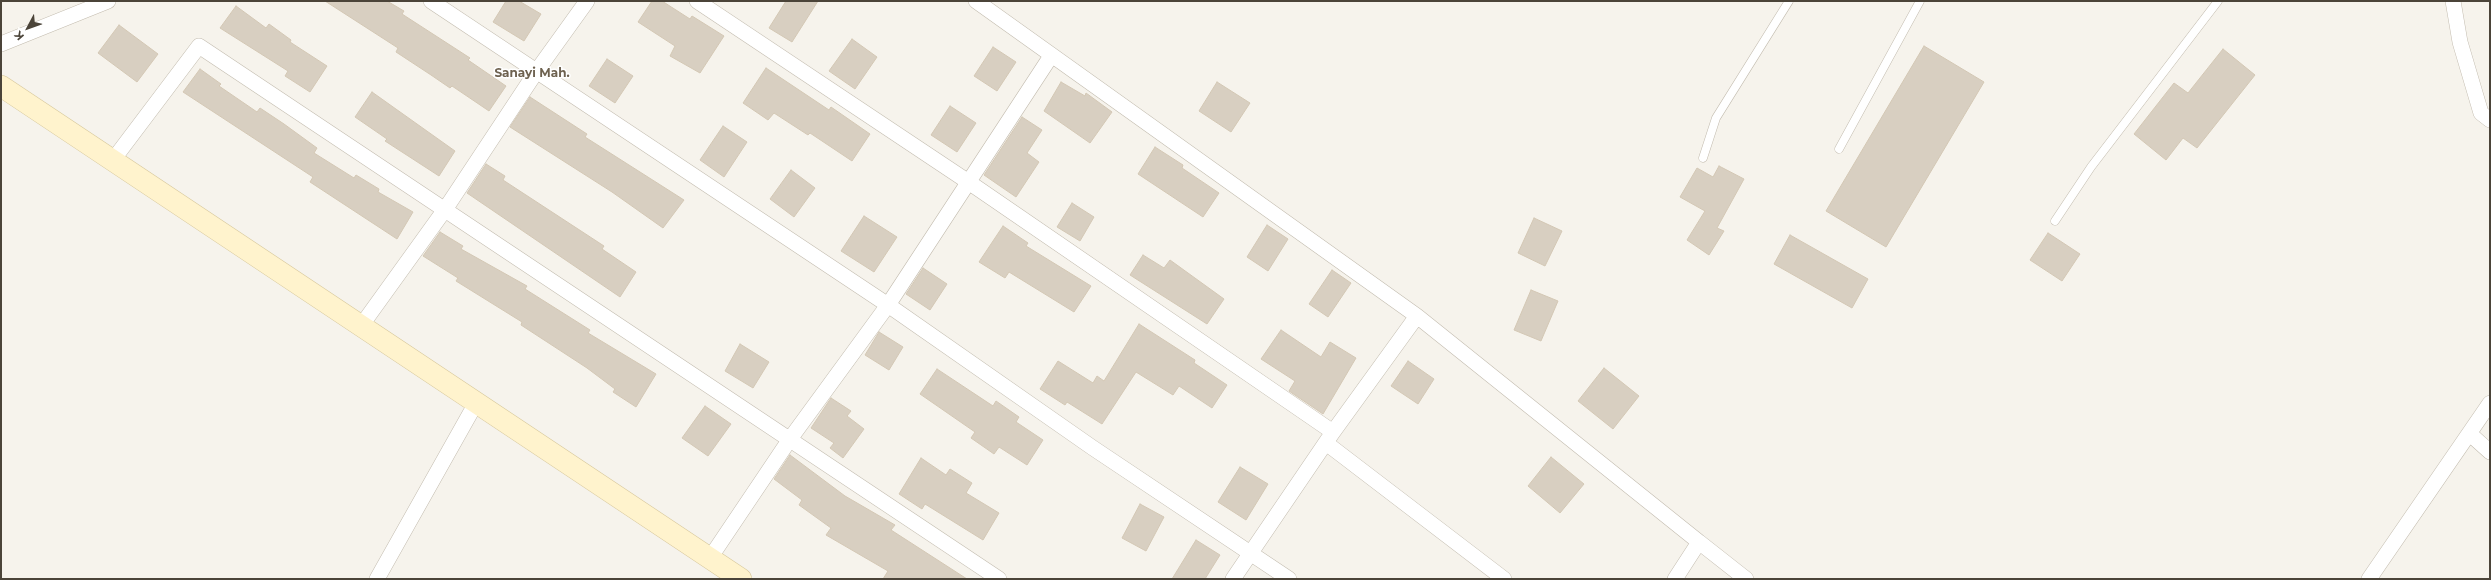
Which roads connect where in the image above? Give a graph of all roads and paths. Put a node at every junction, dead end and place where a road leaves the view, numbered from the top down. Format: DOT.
graph roads {
  1 [pos="108,1"];
  2 [pos="431,1"];
  3 [pos="588,1"];
  4 [pos="696,1"];
  5 [pos="976,1"];
  6 [pos="1789,1"];
  7 [pos="1920,1"];
  8 [pos="2218,1"];
  9 [pos="2453,1"];
  10 [pos="1,44"];
  11 [pos="1051,56"];
  12 [pos="536,72"];
  13 [pos="1,86"];
  14 [pos="2490,120"];
  15 [pos="1839,149"];
  16 [pos="1703,158"];
  17 [pos="113,160"];
  18 [pos="970,183"];
  19 [pos="446,208"];
  20 [pos="2055,221"];
  21 [pos="888,305"];
  22 [pos="1417,316"];
  23 [pos="361,326"];
  24 [pos="476,403"];
  25 [pos="2490,403"];
  26 [pos="2470,434"];
  27 [pos="1329,438"];
  28 [pos="790,439"];
  29 [pos="2490,452"];
  30 [pos="1699,542"];
  31 [pos="1252,552"];
  32 [pos="710,558"];
  33 [pos="377,579"];
  34 [pos="741,579"];
  35 [pos="999,579"];
  36 [pos="1233,579"];
  37 [pos="1289,579"];
  38 [pos="1504,579"];
  39 [pos="1675,579"];
  40 [pos="1746,579"];
  41 [pos="2369,579"];
  1 -- 10 [label="street"];
  2 -- 12 [label="street"];
  3 -- 12 [label="street"];
  4 -- 18 [label="street"];
  5 -- 11 [label="street"];
  6 -- 16 [label="lane"];
  7 -- 15 [label="lane"];
  8 -- 20 [label="lane"];
  9 -- 14 [label="street"];
  11 -- 18 [label="street"];
  11 -- 22 [label="street"];
  12 -- 19 [label="street"];
  12 -- 21 [label="street"];
  13 -- 17 [label="main road"];
  17 -- 19 [label="street"];
  17 -- 23 [label="main road"];
  18 -- 21 [label="street"];
  18 -- 27 [label="street"];
  19 -- 23 [label="street"];
  19 -- 28 [label="street"];
  21 -- 28 [label="street"];
  21 -- 31 [label="street"];
  22 -- 27 [label="street"];
  22 -- 30 [label="street"];
  23 -- 24 [label="main road"];
  24 -- 32 [label="main road"];
  24 -- 33 [label="street"];
  25 -- 26 [label="street"];
  26 -- 29 [label="street"];
  26 -- 41 [label="street"];
  27 -- 31 [label="street"];
  27 -- 38 [label="street"];
  28 -- 32 [label="street"];
  28 -- 35 [label="street"];
  30 -- 39 [label="street"];
  30 -- 40 [label="street"];
  31 -- 36 [label="street"];
  31 -- 37 [label="street"];
  32 -- 34 [label="main road"];
}
